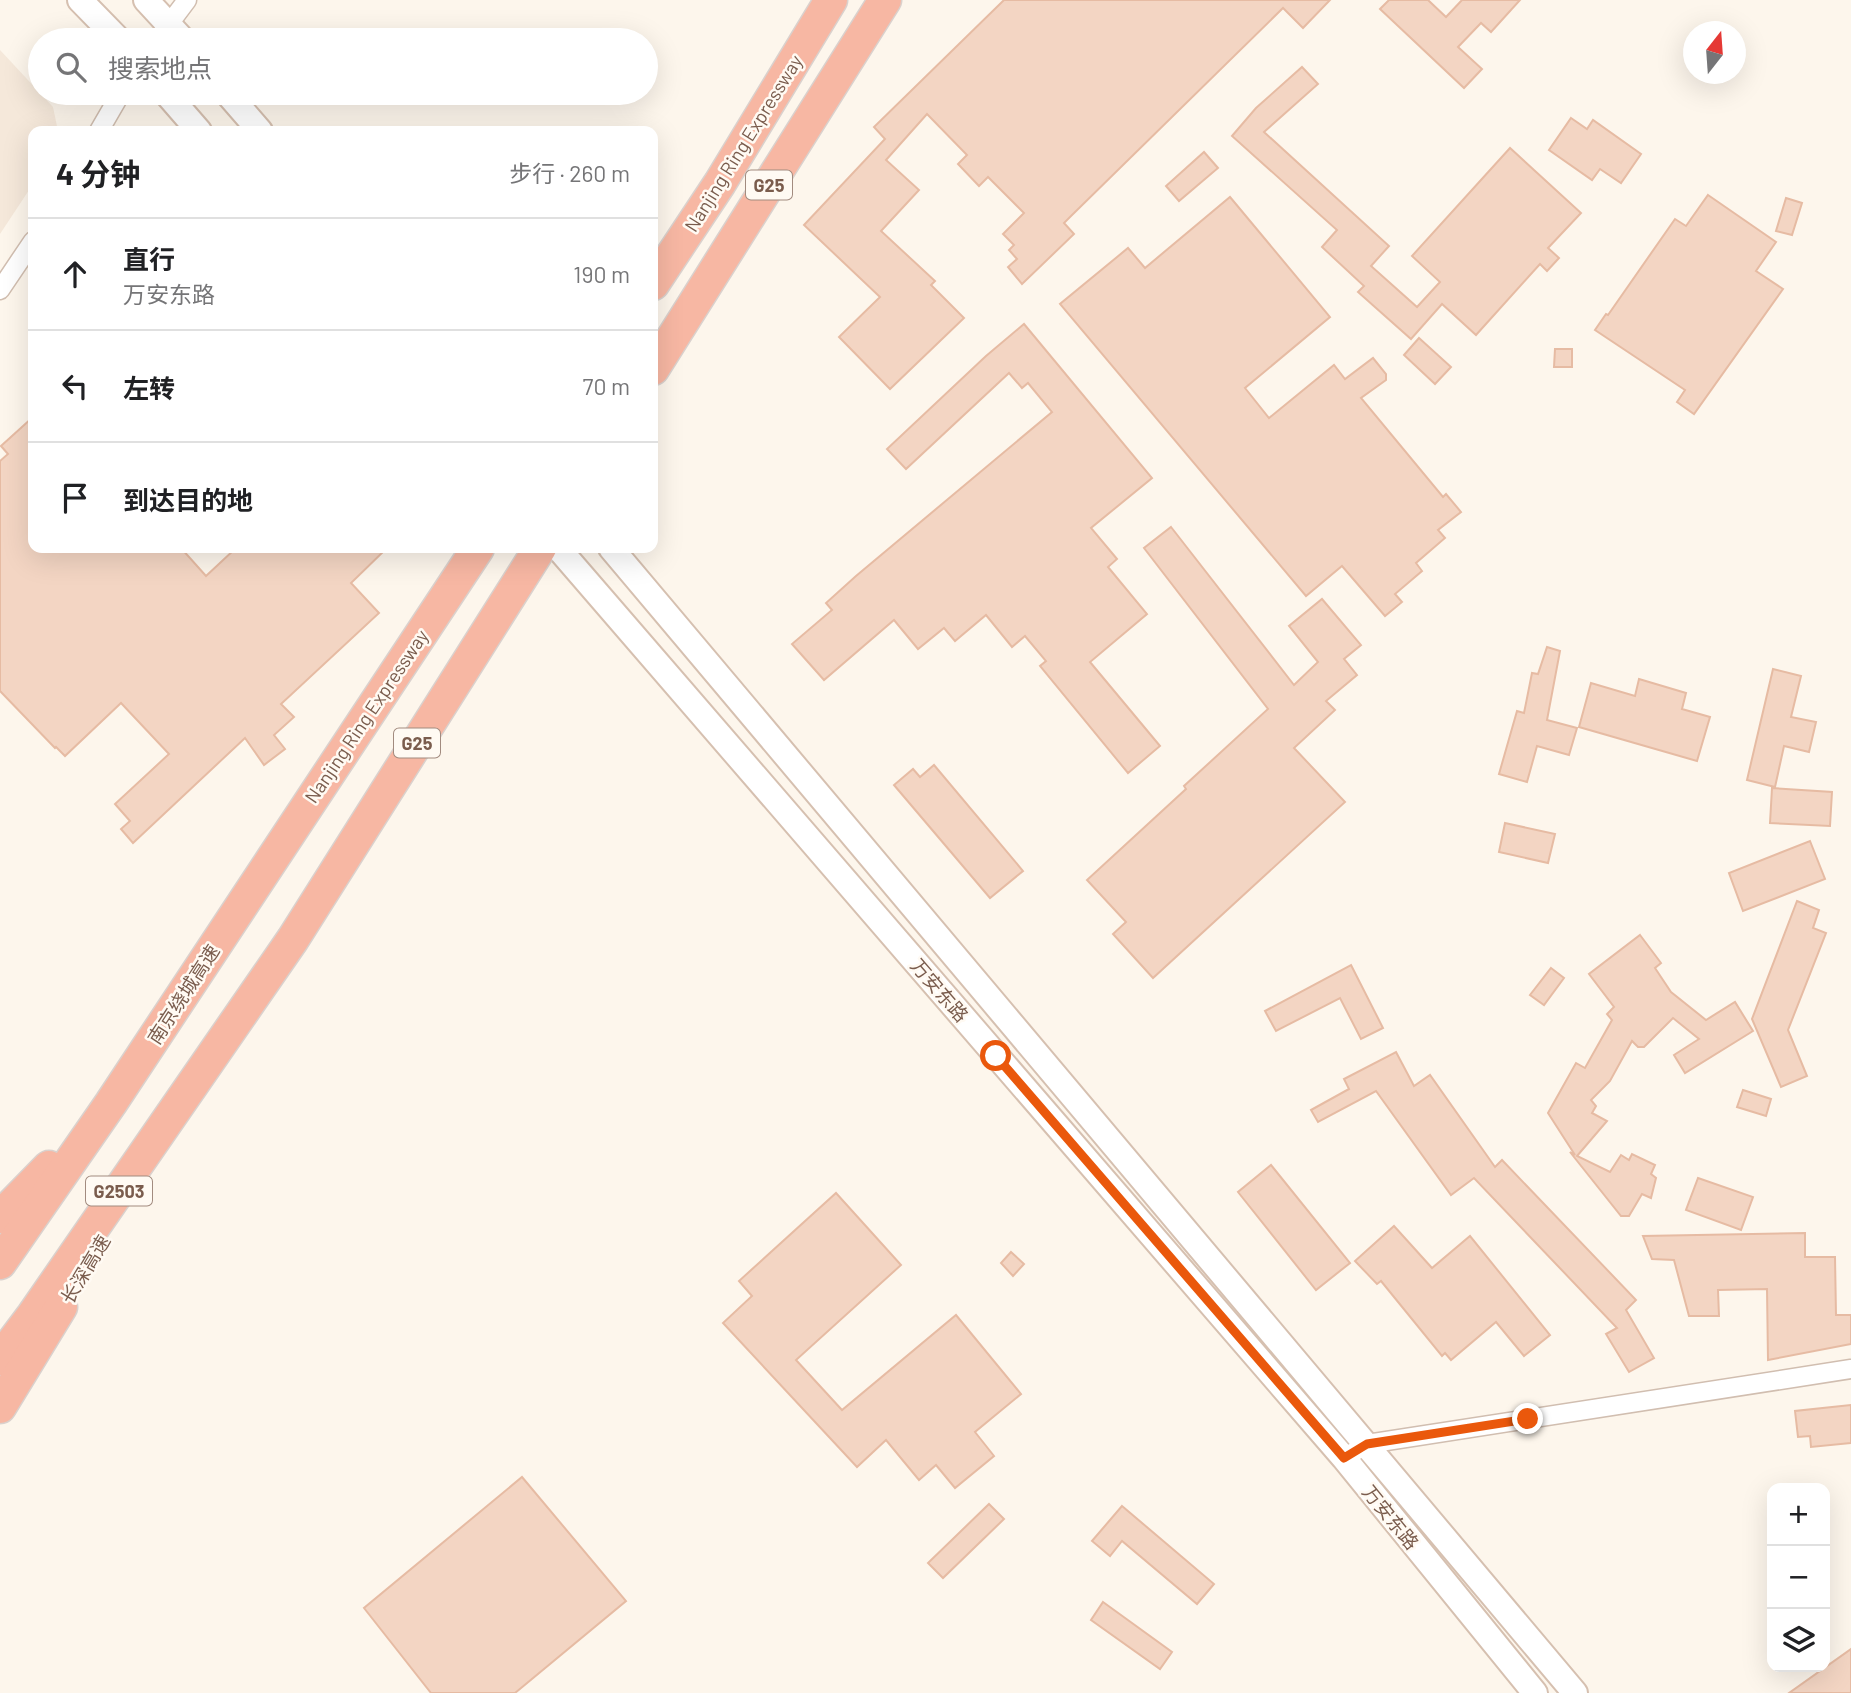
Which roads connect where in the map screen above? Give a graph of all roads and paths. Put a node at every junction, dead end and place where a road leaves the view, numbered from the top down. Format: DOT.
graph roads {
  1 [pos="80,0"];
  2 [pos="146,0"];
  3 [pos="187,0"];
  4 [pos="831,0"];
  5 [pos="885,0"];
  6 [pos="107,28"];
  7 [pos="165,28"];
  8 [pos="173,28"];
  9 [pos="114,105"];
  10 [pos="176,105"];
  11 [pos="237,105"];
  12 [pos="102,126"];
  13 [pos="195,126"];
  14 [pos="256,126"];
  15 [pos="28,248"];
  16 [pos="658,276"];
  17 [pos="0,290"];
  18 [pos="658,361"];
  19 [pos="475,553"];
  20 [pos="537,553"];
  21 [pos="562,553"];
  22 [pos="615,553"];
  23 [pos="255,885"];
  24 [pos="236,1023"];
  25 [pos="111,1103"];
  26 [pos="0,1217"];
  27 [pos="0,1263"];
  28 [pos="0,1359"];
  29 [pos="1851,1369"];
  30 [pos="0,1407"];
  31 [pos="1367,1444"];
  32 [pos="1344,1458"];
  33 [pos="1535,1693"];
  34 [pos="1574,1693"];
  1 -- 6 [label="main road"];
  2 -- 7 [label="main road"];
  3 -- 8 [label="street"];
  4 -- 16 [label="highway, Nanjing Ring Expressway / G25"];
  5 -- 18 [label="highway, G25"];
  9 -- 12 [label="street"];
  10 -- 13 [label="main road"];
  11 -- 14 [label="main road"];
  15 -- 17 [label="street"];
  19 -- 23 [label="highway, Nanjing Ring Expressway"];
  20 -- 24 [label="highway, G25"];
  21 -- 32 [label="main road, 万安东路"];
  22 -- 31 [label="main road, 万安东路"];
  23 -- 25 [label="highway, 南京绕城高速"];
  24 -- 28 [label="highway, G2503"];
  24 -- 30 [label="highway, 长深高速 / G25"];
  25 -- 26 [label="highway"];
  25 -- 27 [label="highway, G2503"];
  29 -- 31 [label="street"];
  31 -- 32 [label="street"];
  31 -- 34 [label="main road, 万安东路"];
  32 -- 33 [label="main road, 万安东路"];
}
